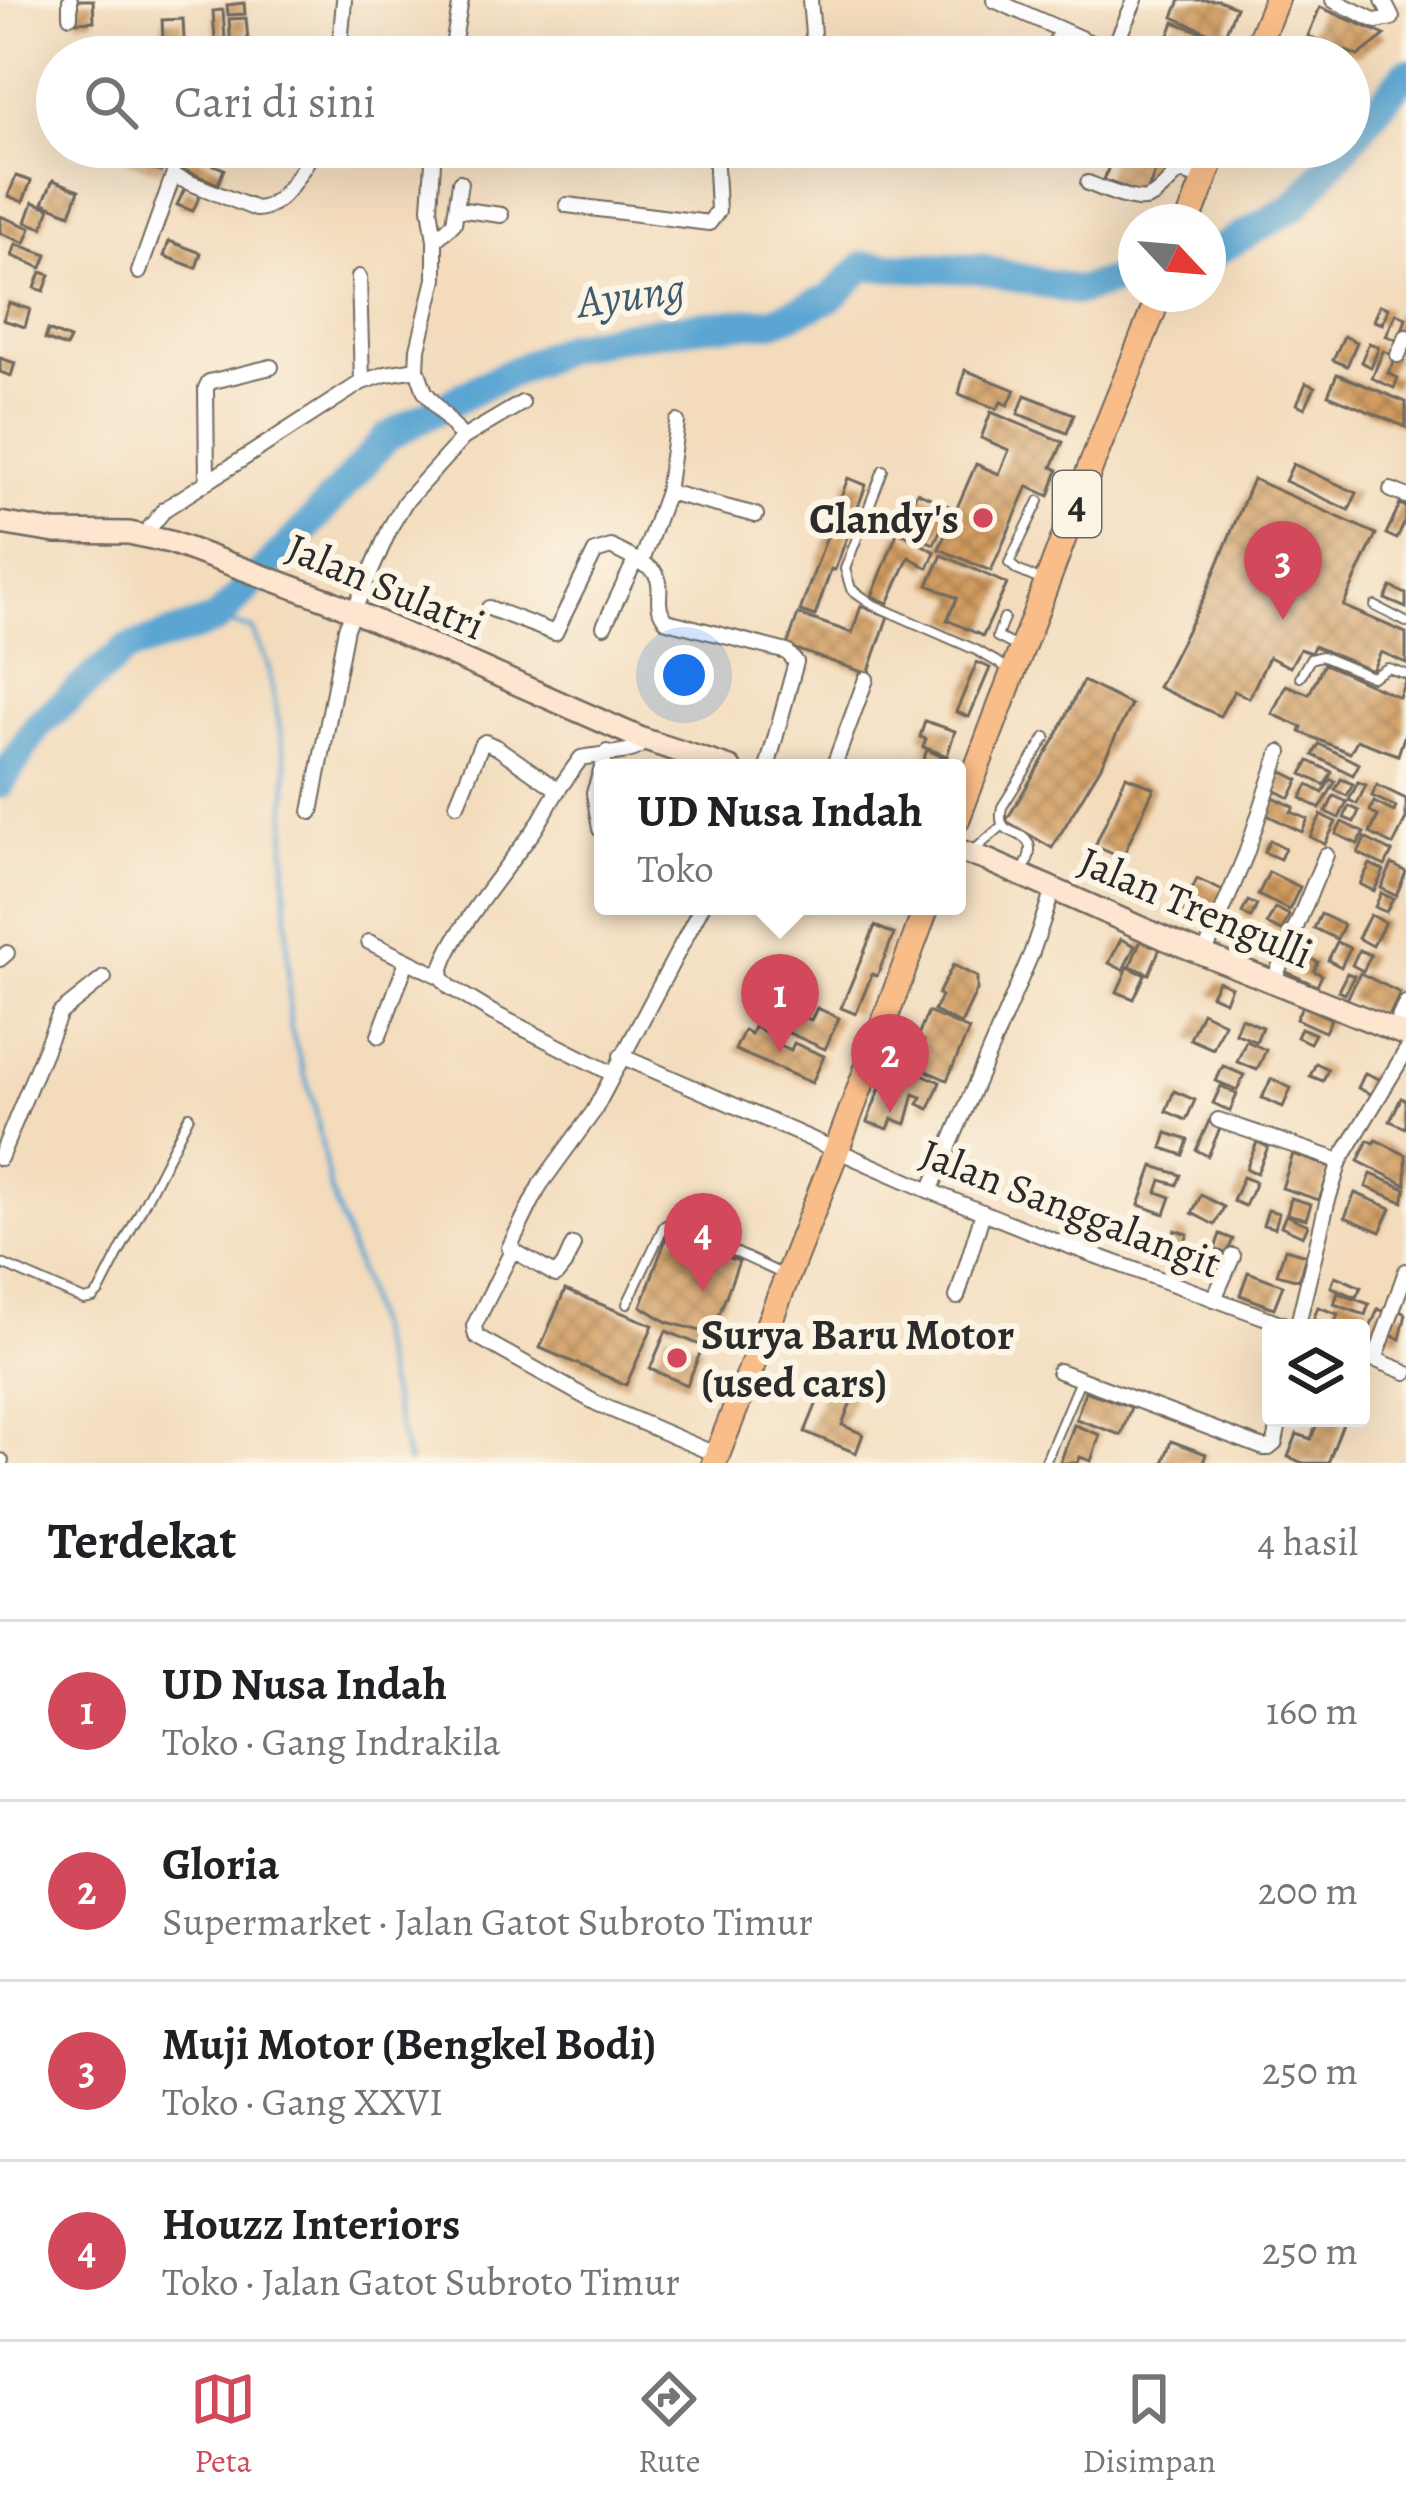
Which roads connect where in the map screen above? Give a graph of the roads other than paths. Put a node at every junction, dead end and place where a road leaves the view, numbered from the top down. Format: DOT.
graph roads {
  1 [pos="344,0"];
  2 [pos="461,0"];
  3 [pos="811,0"];
  4 [pos="994,0"];
  5 [pos="1136,0"];
  6 [pos="1276,0"];
  7 [pos="1383,0"];
  8 [pos="1339,1"];
  9 [pos="1400,22"];
  10 [pos="1060,28"];
  11 [pos="341,36"];
  12 [pos="455,36"];
  13 [pos="814,36"];
  14 [pos="1056,36"];
  15 [pos="1076,36"];
  16 [pos="1122,36"];
  17 [pos="1261,36"];
  18 [pos="301,168"];
  19 [pos="433,168"];
  20 [pos="716,168"];
  21 [pos="1209,168"];
  22 [pos="460,182"];
  23 [pos="1088,183"];
  24 [pos="1201,187"];
  25 [pos="1195,204"];
  26 [pos="567,205"];
  27 [pos="457,209"];
  28 [pos="501,215"];
  29 [pos="435,240"];
  30 [pos="139,272"];
  31 [pos="359,277"];
  32 [pos="1153,312"];
  33 [pos="1406,337"];
  34 [pos="1398,355"];
  35 [pos="271,367"];
  36 [pos="416,369"];
  37 [pos="362,382"];
  38 [pos="522,403"];
  39 [pos="677,422"];
  40 [pos="464,438"];
  41 [pos="883,470"];
  42 [pos="207,481"];
  43 [pos="667,492"];
  44 [pos="1039,501"];
  45 [pos="756,514"];
  46 [pos="0,523"];
  47 [pos="143,536"];
  48 [pos="638,563"];
  49 [pos="1047,583"];
  50 [pos="1375,606"];
  51 [pos="489,608"];
  52 [pos="352,613"];
  53 [pos="1004,618"];
  54 [pos="1406,622"];
  55 [pos="604,626"];
  56 [pos="1017,660"];
  57 [pos="1406,674"];
  58 [pos="1300,677"];
  59 [pos="866,679"];
  60 [pos="1046,737"];
  61 [pos="642,739"];
  62 [pos="607,752"];
  63 [pos="1280,752"];
  64 [pos="605,759"];
  65 [pos="703,759"];
  66 [pos="769,759"];
  67 [pos="836,759"];
  68 [pos="558,790"];
  69 [pos="966,796"];
  70 [pos="457,804"];
  71 [pos="311,812"];
  72 [pos="1003,825"];
  73 [pos="966,850"];
  74 [pos="966,853"];
  75 [pos="1325,855"];
  76 [pos="1021,875"];
  77 [pos="1053,890"];
  78 [pos="697,915"];
  79 [pos="923,915"];
  80 [pos="369,942"];
  81 [pos="1204,955"];
  82 [pos="406,961"];
  83 [pos="441,977"];
  84 [pos="104,978"];
  85 [pos="1274,982"];
  86 [pos="1406,1003"];
  87 [pos="1400,1033"];
  88 [pos="379,1036"];
  89 [pos="1406,1051"];
  90 [pos="621,1056"];
  91 [pos="614,1074"];
  92 [pos="189,1117"];
  93 [pos="1218,1120"];
  94 [pos="831,1149"];
  95 [pos="0,1158"];
  96 [pos="1340,1161"];
  97 [pos="930,1191"];
  98 [pos="983,1212"];
  99 [pos="573,1245"];
  100 [pos="512,1251"];
  101 [pos="1233,1256"];
  102 [pos="0,1263"];
  103 [pos="1406,1271"];
  104 [pos="786,1276"];
  105 [pos="957,1298"];
  106 [pos="1214,1299"];
  107 [pos="627,1304"];
  108 [pos="1271,1319"];
  109 [pos="1298,1319"];
  110 [pos="1370,1352"];
  111 [pos="1370,1358"];
  112 [pos="1059,1371"];
  113 [pos="1406,1372"];
  114 [pos="1080,1379"];
  115 [pos="1278,1427"];
  116 [pos="716,1459"];
  117 [pos="1046,1463"];
  1 -- 11 [label="street"];
  2 -- 12 [label="street"];
  3 -- 13 [label="street"];
  4 -- 10 [label="street"];
  5 -- 16 [label="street"];
  6 -- 17 [label="highway"];
  7 -- 9 [label="street"];
  8 -- 9 [label="street"];
  10 -- 14 [label="lane"];
  10 -- 15 [label="street"];
  18 -- 30 [label="street"];
  19 -- 29 [label="street"];
  20 -- 26 [label="street"];
  21 -- 24 [label="highway"];
  22 -- 27 [label="street"];
  23 -- 24 [label="street"];
  24 -- 25 [label="highway"];
  27 -- 28 [label="street"];
  27 -- 29 [label="street"];
  29 -- 36 [label="street"];
  31 -- 37 [label="street"];
  32 -- 49 [label="highway, 4"];
  33 -- 34 [label="street"];
  35 -- 42 [label="street"];
  36 -- 37 [label="street"];
  36 -- 40 [label="street"];
  37 -- 42 [label="street"];
  38 -- 40 [label="street"];
  39 -- 43 [label="street"];
  40 -- 52 [label="street"];
  41 -- 56 [label="lane"];
  42 -- 47 [label="street"];
  43 -- 45 [label="street"];
  43 -- 48 [label="street"];
  44 -- 49 [label="lane"];
  46 -- 47 [label="main road, Jalan Sulatri"];
  47 -- 52 [label="main road, Jalan Sulatri"];
  48 -- 51 [label="street"];
  48 -- 55 [label="street"];
  48 -- 66 [label="street"];
  49 -- 56 [label="highway, 4"];
  50 -- 54 [label="lane"];
  52 -- 61 [label="main road, Jalan Sulatri"];
  52 -- 71 [label="street"];
  53 -- 56 [label="lane"];
  56 -- 69 [label="highway, 4"];
  57 -- 58 [label="lane"];
  59 -- 67 [label="street"];
  60 -- 72 [label="lane"];
  61 -- 62 [label="street"];
  61 -- 65 [label="main road, Jalan Sulatri"];
  62 -- 64 [label="street"];
  62 -- 68 [label="street"];
  63 -- 81 [label="street"];
  68 -- 70 [label="street"];
  68 -- 83 [label="street"];
  72 -- 73 [label="lane"];
  72 -- 76 [label="lane"];
  74 -- 76 [label="main road, Jalan Trengulli"];
  75 -- 85 [label="street"];
  76 -- 77 [label="main road, Jalan Trengulli"];
  77 -- 81 [label="main road, Jalan Trengulli"];
  77 -- 97 [label="street"];
  78 -- 90 [label="street"];
  79 -- 94 [label="highway"];
  80 -- 82 [label="street"];
  81 -- 85 [label="main road, Jalan Trengulli"];
  82 -- 83 [label="street"];
  82 -- 88 [label="street"];
  83 -- 91 [label="street"];
  84 -- 95 [label="street"];
  85 -- 87 [label="main road, Jalan Trengulli"];
  86 -- 87 [label="street"];
  89 -- 96 [label="street, Jalan Sanggalangit"];
  90 -- 91 [label="street"];
  90 -- 94 [label="street, Jalan Sanggalangit"];
  91 -- 100 [label="street"];
  92 -- 102 [label="lane"];
  93 -- 96 [label="street"];
  94 -- 97 [label="street, Jalan Sanggalangit"];
  94 -- 104 [label="highway"];
  96 -- 109 [label="street, Jalan Sanggalangit"];
  97 -- 98 [label="street, Jalan Sanggalangit"];
  98 -- 105 [label="street"];
  98 -- 106 [label="street, Jalan Sanggalangit"];
  99 -- 100 [label="street"];
  100 -- 116 [label="street"];
  101 -- 106 [label="street"];
  103 -- 110 [label="street"];
  104 -- 107 [label="lane"];
  104 -- 116 [label="highway"];
  106 -- 108 [label="street, Jalan Sanggalangit"];
  111 -- 113 [label="street"];
  112 -- 114 [label="street"];
  114 -- 115 [label="street"];
  114 -- 117 [label="lane"];
}
